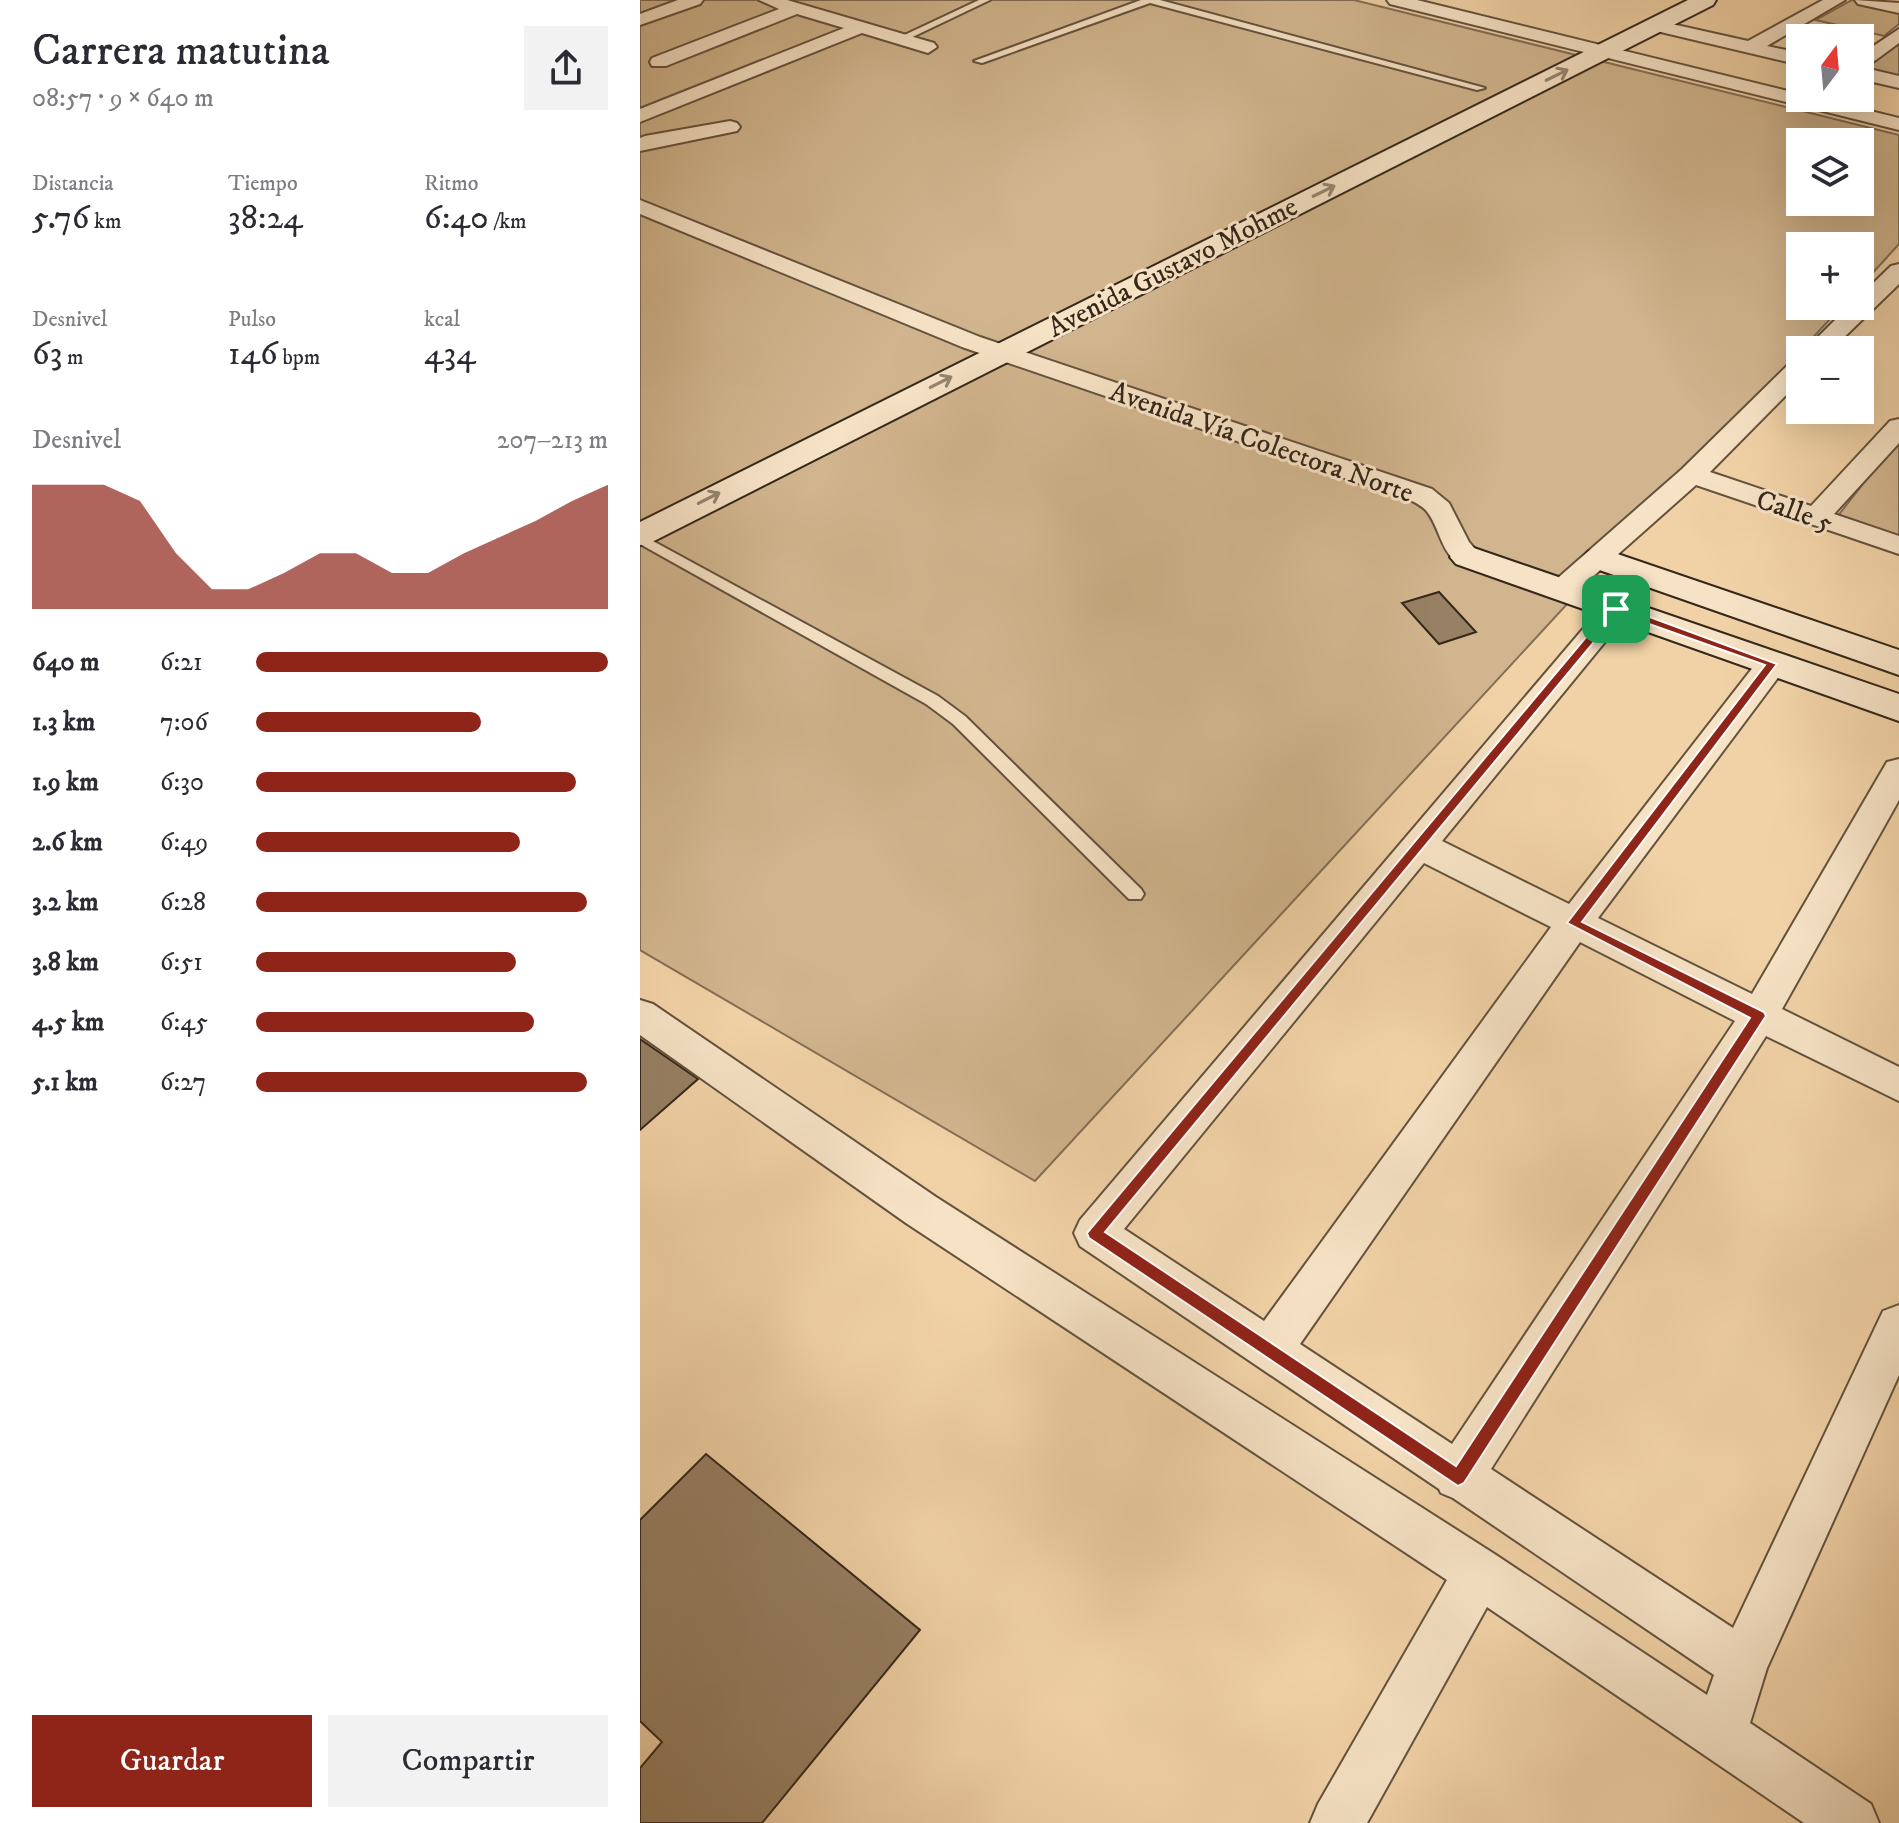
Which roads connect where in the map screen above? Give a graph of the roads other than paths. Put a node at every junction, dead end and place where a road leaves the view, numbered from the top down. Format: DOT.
graph roads {
  1 [pos="694,0"];
  2 [pos="768,0"];
  3 [pos="986,0"];
  4 [pos="1150,0"];
  5 [pos="1396,0"];
  6 [pos="1664,0"];
  7 [pos="1705,0"];
  8 [pos="1836,0"];
  9 [pos="1864,0"];
  10 [pos="796,8"];
  11 [pos="1899,8"];
  12 [pos="640,20"];
  13 [pos="1654,25"];
  14 [pos="860,28"];
  15 [pos="1899,34"];
  16 [pos="901,39"];
  17 [pos="1569,44"];
  18 [pos="928,47"];
  19 [pos="1752,47"];
  20 [pos="1601,53"];
  21 [pos="1874,53"];
  22 [pos="1786,56"];
  23 [pos="649,58"];
  24 [pos="979,61"];
  25 [pos="1874,76"];
  26 [pos="1899,82"];
  27 [pos="721,84"];
  28 [pos="1480,88"];
  29 [pos="640,118"];
  30 [pos="1899,124"];
  31 [pos="730,127"];
  32 [pos="640,135"];
  33 [pos="640,145"];
  34 [pos="640,206"];
  35 [pos="1899,271"];
  36 [pos="1832,336"];
  37 [pos="962,338"];
  38 [pos="1001,352"];
  39 [pos="1786,381"];
  40 [pos="1899,427"];
  41 [pos="1692,475"];
  42 [pos="681,484"];
  43 [pos="1816,517"];
  44 [pos="640,536"];
  45 [pos="1899,545"];
  46 [pos="1468,557"];
  47 [pos="1600,559"];
  48 [pos="1561,590"];
  49 [pos="1616,609"];
  50 [pos="1899,663"];
  51 [pos="1772,664"];
  52 [pos="1899,708"];
  53 [pos="1899,770"];
  54 [pos="1419,845"];
  55 [pos="1135,894"];
  56 [pos="1574,923"];
  57 [pos="640,1015"];
  58 [pos="1759,1016"];
  59 [pos="1899,1085"];
  60 [pos="1899,1325"];
  61 [pos="1270,1349"];
  62 [pos="1458,1477"];
  63 [pos="1479,1572"];
  64 [pos="1743,1664"];
  65 [pos="1721,1733"];
  66 [pos="1337,1823"];
  67 [pos="1852,1823"];
  1 -- 12 [label="street"];
  2 -- 10 [label="street"];
  3 -- 16 [label="lane"];
  4 -- 24 [label="lane"];
  4 -- 28 [label="lane"];
  5 -- 17 [label="street"];
  6 -- 17 [label="street, Avenida Gustavo Mohme"];
  7 -- 13 [label="street, Avenida Gustavo Mohme"];
  8 -- 19 [label="street"];
  9 -- 11 [label="street"];
  10 -- 14 [label="street"];
  10 -- 23 [label="street"];
  13 -- 19 [label="street"];
  13 -- 20 [label="street, Avenida Gustavo Mohme"];
  14 -- 16 [label="street"];
  14 -- 27 [label="street"];
  15 -- 21 [label="street"];
  16 -- 18 [label="street"];
  17 -- 20 [label="street"];
  17 -- 28 [label="street, Avenida Gustavo Mohme"];
  19 -- 22 [label="street"];
  20 -- 30 [label="street"];
  38 -- 20 [label="street, Avenida Gustavo Mohme, one-way"];
  23 -- 27 [label="street"];
  25 -- 26 [label="street"];
  27 -- 29 [label="street"];
  28 -- 37 [label="street, Avenida Gustavo Mohme"];
  29 -- 32 [label="street"];
  31 -- 33 [label="street"];
  34 -- 37 [label="street"];
  35 -- 36 [label="street"];
  37 -- 38 [label="street, Avenida Vía Colectora Norte"];
  37 -- 42 [label="street, Avenida Gustavo Mohme"];
  44 -- 38 [label="street, Avenida Gustavo Mohme, one-way"];
  38 -- 46 [label="street, Avenida Vía Colectora Norte"];
  39 -- 41 [label="street"];
  40 -- 43 [label="street"];
  41 -- 43 [label="street, Calle 5"];
  41 -- 47 [label="street"];
  43 -- 45 [label="street, Calle 5"];
  44 -- 55 [label="lane"];
  46 -- 48 [label="street, Avenida Vía Colectora Norte"];
  47 -- 48 [label="street"];
  47 -- 50 [label="street"];
  48 -- 49 [label="street, Avenida Vía Colectora Norte"];
  49 -- 51 [label="street, Avenida Vía Colectora Norte"];
  49 -- 54 [label="street"];
  51 -- 52 [label="street, Avenida Vía Colectora Norte"];
  51 -- 56 [label="street"];
  53 -- 58 [label="street"];
  54 -- 56 [label="street"];
  54 -- 61 [label="street"];
  56 -- 58 [label="street"];
  56 -- 61 [label="street"];
  57 -- 63 [label="street"];
  58 -- 59 [label="street"];
  58 -- 62 [label="street"];
  60 -- 64 [label="street"];
  61 -- 62 [label="street"];
  62 -- 64 [label="street"];
  63 -- 65 [label="street"];
  63 -- 66 [label="street"];
  64 -- 65 [label="street"];
  65 -- 67 [label="street"];
}
